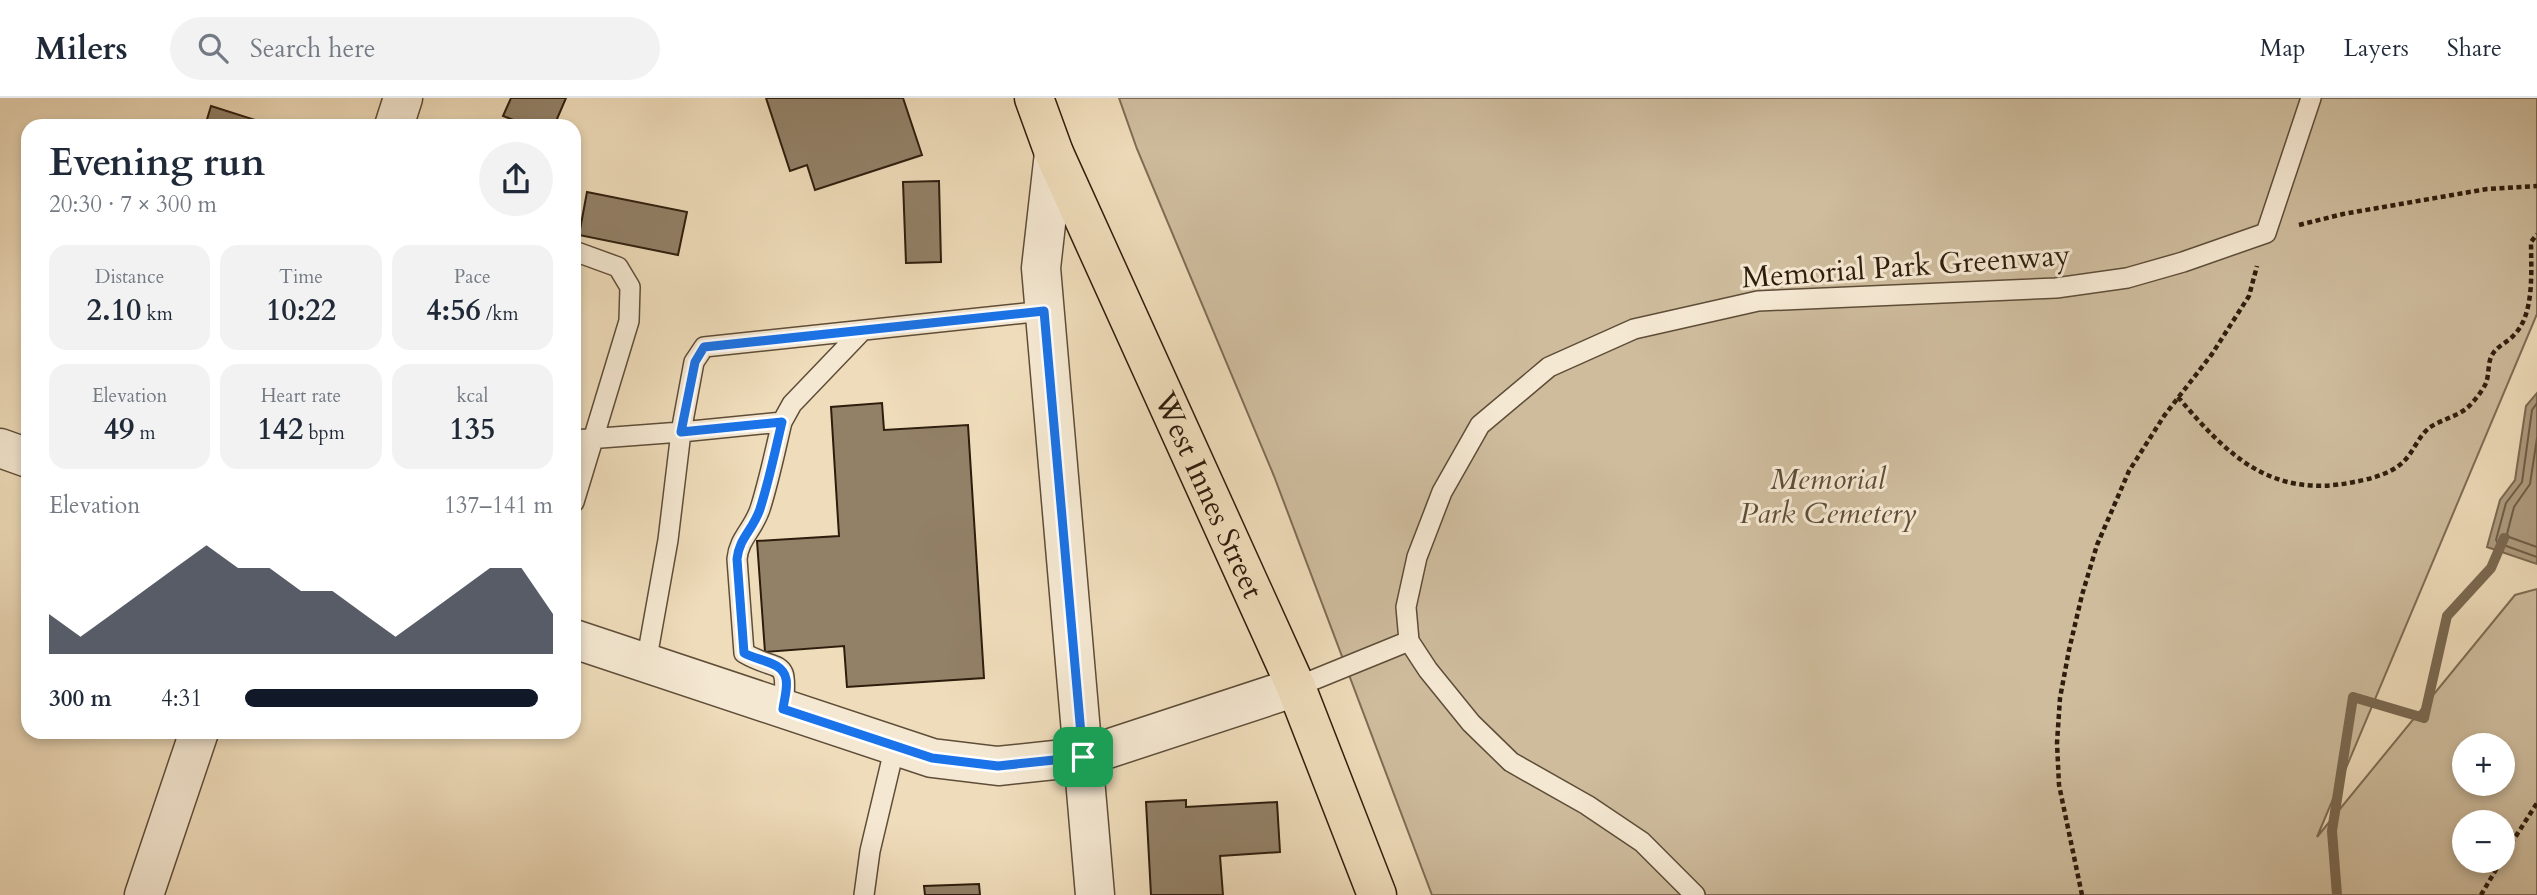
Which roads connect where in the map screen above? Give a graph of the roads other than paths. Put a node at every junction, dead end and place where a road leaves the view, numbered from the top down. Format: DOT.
graph roads {
  1 [pos="403,98"];
  2 [pos="1034,98"];
  3 [pos="2311,98"];
  4 [pos="396,119"];
  5 [pos="1054,153"];
  6 [pos="581,254"];
  7 [pos="1044,311"];
  8 [pos="860,332"];
  9 [pos="782,422"];
  10 [pos="681,432"];
  11 [pos="584,440"];
  12 [pos="0,448"];
  13 [pos="21,456"];
  14 [pos="581,459"];
  15 [pos="581,641"];
  16 [pos="1409,641"];
  17 [pos="646,663"];
  18 [pos="1296,687"];
  19 [pos="783,709"];
  20 [pos="197,739"];
  21 [pos="895,746"];
  22 [pos="1083,757"];
  23 [pos="144,895"];
  24 [pos="864,895"];
  25 [pos="1095,895"];
  26 [pos="1377,895"];
  27 [pos="1695,895"];
  1 -- 4 [label="street"];
  2 -- 5 [label="main road, West Innes Street"];
  3 -- 16 [label="lane, Memorial Park Greenway"];
  5 -- 7 [label="street"];
  5 -- 18 [label="main road, West Innes Street"];
  6 -- 11 [label="lane"];
  7 -- 8 [label="lane"];
  7 -- 22 [label="street"];
  8 -- 9 [label="lane"];
  8 -- 10 [label="lane"];
  9 -- 10 [label="lane"];
  9 -- 19 [label="lane"];
  10 -- 11 [label="lane"];
  10 -- 17 [label="lane"];
  11 -- 14 [label="lane"];
  12 -- 13 [label="street"];
  15 -- 17 [label="street"];
  16 -- 18 [label="lane"];
  16 -- 27 [label="lane, Memorial Park Greenway"];
  17 -- 19 [label="street"];
  18 -- 22 [label="street"];
  18 -- 26 [label="main road, West Innes Street"];
  19 -- 21 [label="street"];
  20 -- 23 [label="street"];
  21 -- 22 [label="street"];
  21 -- 24 [label="lane"];
  22 -- 25 [label="street"];
}
